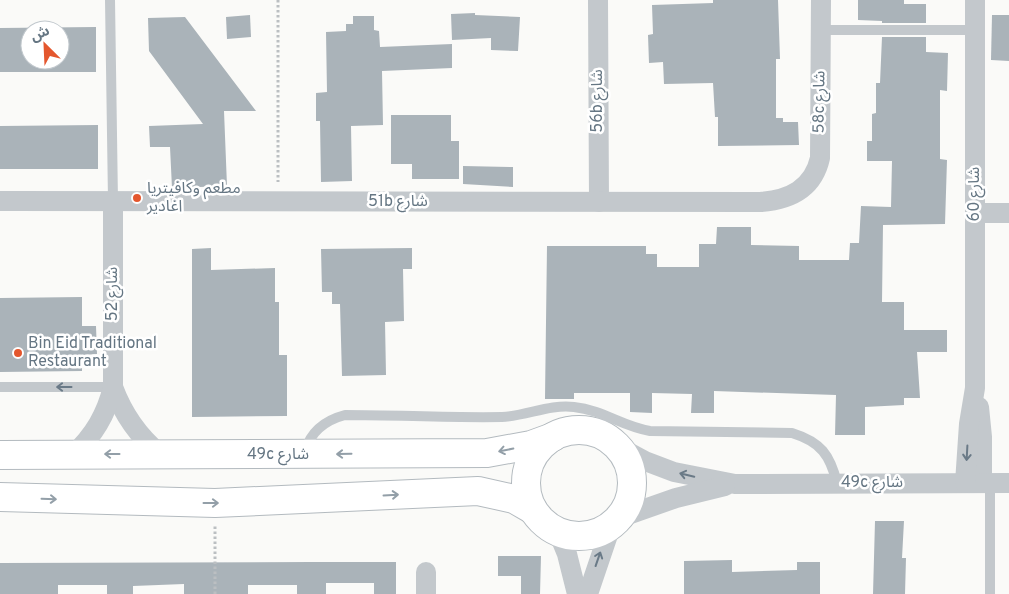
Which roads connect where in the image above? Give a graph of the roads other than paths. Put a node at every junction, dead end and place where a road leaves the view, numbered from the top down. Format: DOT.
graph roads {
  1 [pos="110,0"];
  2 [pos="598,0"];
  3 [pos="821,0"];
  4 [pos="975,0"];
  5 [pos="821,30"];
  6 [pos="975,30"];
  7 [pos="794,194"];
  8 [pos="0,201"];
  9 [pos="113,201"];
  10 [pos="599,202"];
  11 [pos="975,213"];
  12 [pos="1009,213"];
  13 [pos="0,387"];
  14 [pos="113,387"];
  15 [pos="553,437"];
  16 [pos="617,446"];
  17 [pos="73,454"];
  18 [pos="160,454"];
  19 [pos="0,455"];
  20 [pos="304,455"];
  21 [pos="837,483"];
  22 [pos="986,483"];
  23 [pos="735,484"];
  24 [pos="0,497"];
  25 [pos="533,510"];
  26 [pos="615,522"];
  27 [pos="558,532"];
  28 [pos="426,572"];
  29 [pos="426,594"];
  30 [pos="577,594"];
  31 [pos="588,594"];
  32 [pos="990,594"];
  1 -- 9 [label="lane"];
  2 -- 10 [label="street, 56b شارع"];
  3 -- 5 [label="street, 58c شارع"];
  4 -- 6 [label="street, شارع 60"];
  5 -- 6 [label="lane"];
  5 -- 7 [label="street, 58c شارع"];
  6 -- 11 [label="street, شارع 60"];
  7 -- 10 [label="street, 51b شارع"];
  8 -- 9 [label="street, 51b شارع"];
  9 -- 10 [label="street, 51b شارع"];
  9 -- 14 [label="street, شارع 52"];
  11 -- 12 [label="street"];
  11 -- 22 [label="street, شارع 60"];
  14 -- 13 [label="lane, one-way"];
  14 -- 17 [label="street, شارع 52"];
  14 -- 18 [label="street, شارع 52"];
  15 -- 16 [label="street"];
  15 -- 20 [label="street, 49c شارع, one-way"];
  15 -- 25 [label="street"];
  23 -- 16 [label="street, 49c شارع, one-way"];
  16 -- 26 [label="street"];
  18 -- 17 [label="street, 49c شارع, one-way"];
  17 -- 19 [label="street, 49c شارع"];
  18 -- 20 [label="street, 49c شارع"];
  20 -- 21 [label="lane"];
  21 -- 22 [label="street, 49c شارع"];
  21 -- 23 [label="street, 49c شارع"];
  22 -- 32 [label="lane"];
  23 -- 26 [label="street, 49c شارع"];
  24 -- 25 [label="street, one-way"];
  25 -- 27 [label="street"];
  26 -- 27 [label="street"];
  31 -- 26 [label="street, one-way"];
  27 -- 30 [label="street"];
  28 -- 29 [label="street"];
}
